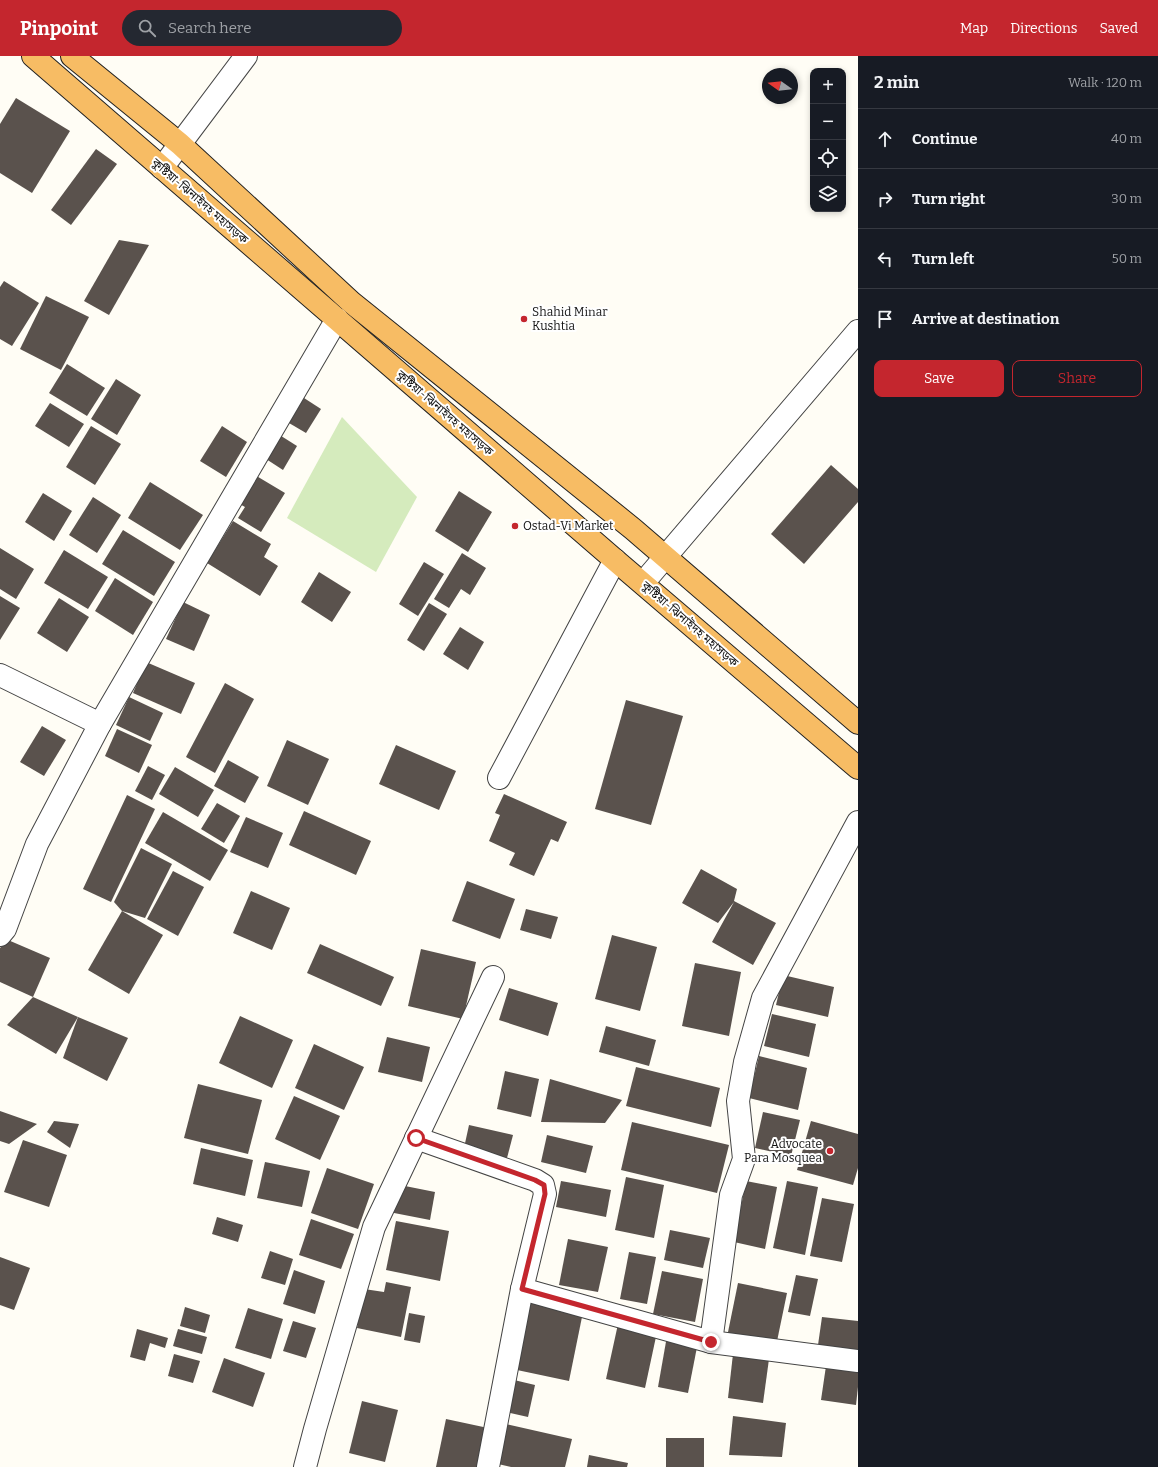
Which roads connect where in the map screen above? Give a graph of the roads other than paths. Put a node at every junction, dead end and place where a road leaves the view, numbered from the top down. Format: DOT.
graph roads {
  1 [pos="33,56"];
  2 [pos="72,56"];
  3 [pos="246,56"];
  4 [pos="180,144"];
  5 [pos="162,168"];
  6 [pos="337,319"];
  7 [pos="858,331"];
  8 [pos="665,557"];
  9 [pos="615,560"];
  10 [pos="642,583"];
  11 [pos="0,675"];
  12 [pos="858,723"];
  13 [pos="100,724"];
  14 [pos="858,768"];
  15 [pos="499,778"];
  16 [pos="858,822"];
  17 [pos="0,935"];
  18 [pos="493,977"];
  19 [pos="416,1138"];
  20 [pos="522,1289"];
  21 [pos="711,1342"];
  22 [pos="858,1361"];
  23 [pos="305,1467"];
  24 [pos="488,1467"];
  1 -- 5 [label="highway, কুষ্টিয়া-ঝিনাইদহ মহাসড়ক"];
  2 -- 4 [label="highway"];
  3 -- 4 [label="street"];
  4 -- 5 [label="street"];
  4 -- 8 [label="highway"];
  5 -- 6 [label="highway, কুষ্টিয়া-ঝিনাইদহ মহাসড়ক"];
  6 -- 9 [label="highway, কুষ্টিয়া-ঝিনাইদহ মহাসড়ক"];
  6 -- 13 [label="street"];
  7 -- 8 [label="street"];
  8 -- 10 [label="street"];
  8 -- 12 [label="highway"];
  9 -- 10 [label="highway, কুষ্টিয়া-ঝিনাইদহ মহাসড়ক"];
  9 -- 15 [label="street"];
  10 -- 14 [label="highway, কুষ্টিয়া-ঝিনাইদহ মহাসড়ক"];
  11 -- 13 [label="street"];
  13 -- 17 [label="street"];
  16 -- 21 [label="street"];
  18 -- 19 [label="street"];
  19 -- 20 [label="street"];
  19 -- 23 [label="street"];
  20 -- 21 [label="street"];
  20 -- 24 [label="street"];
  21 -- 22 [label="street"];
}
